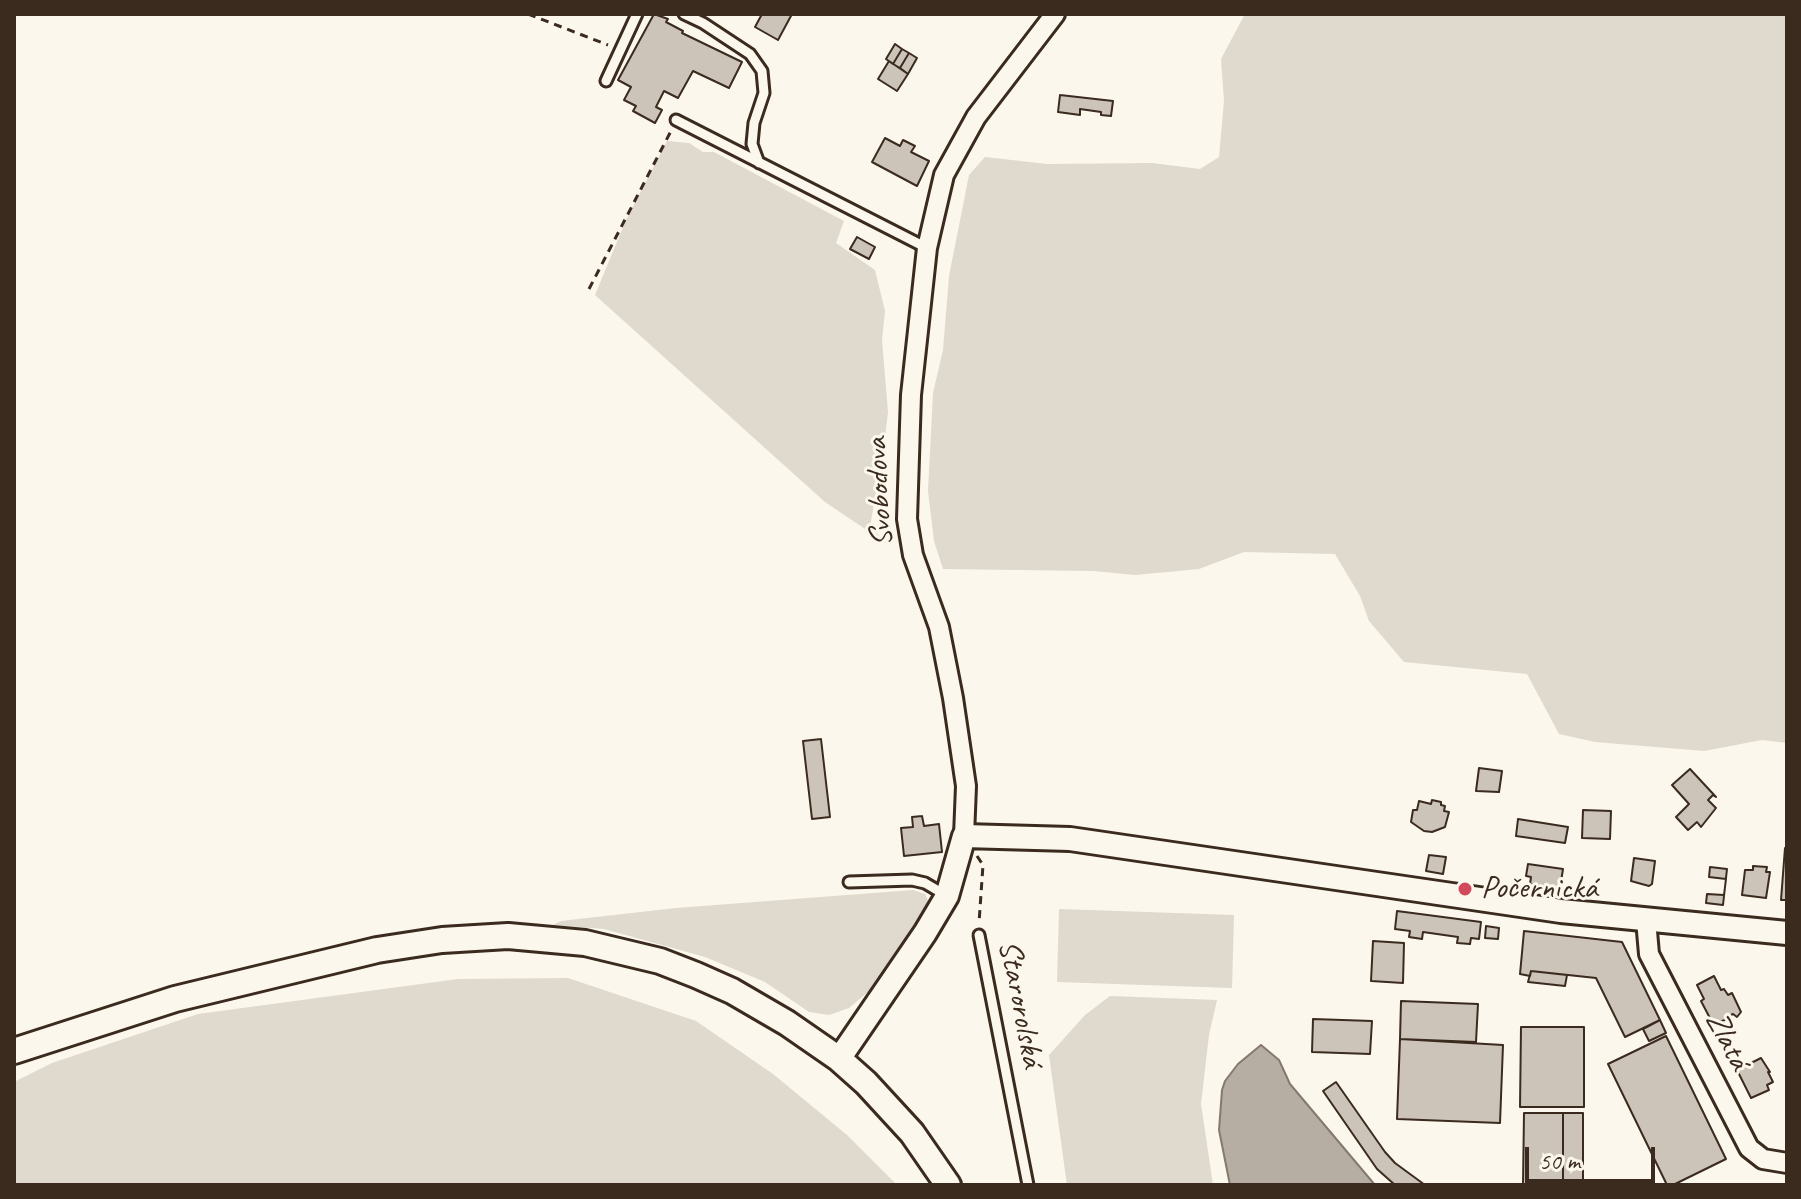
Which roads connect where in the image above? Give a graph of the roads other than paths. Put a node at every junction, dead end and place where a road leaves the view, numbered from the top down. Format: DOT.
graph roads {
  1 [pos="637,14"];
  2 [pos="684,14"];
  3 [pos="1055,14"];
  4 [pos="606,81"];
  5 [pos="676,120"];
  6 [pos="759,163"];
  7 [pos="927,248"];
  8 [pos="964,836"];
  9 [pos="849,882"];
  10 [pos="947,896"];
  11 [pos="1646,920"];
  12 [pos="1787,933"];
  13 [pos="979,935"];
  14 [pos="14,1051"];
  15 [pos="839,1059"];
  16 [pos="1787,1163"];
  17 [pos="948,1185"];
  18 [pos="1028,1185"];
  1 -- 4 [label="lane"];
  2 -- 6 [label="lane"];
  3 -- 7 [label="street, Svobodova"];
  5 -- 6 [label="lane"];
  6 -- 7 [label="lane"];
  7 -- 8 [label="street, Svobodova"];
  8 -- 10 [label="street, Svobodova"];
  8 -- 11 [label="street"];
  9 -- 10 [label="lane"];
  10 -- 15 [label="street, Svobodova"];
  11 -- 12 [label="street"];
  11 -- 16 [label="street, Zlatá"];
  13 -- 18 [label="lane, Starorolská"];
  14 -- 15 [label="main road"];
  15 -- 17 [label="main road"];
}
